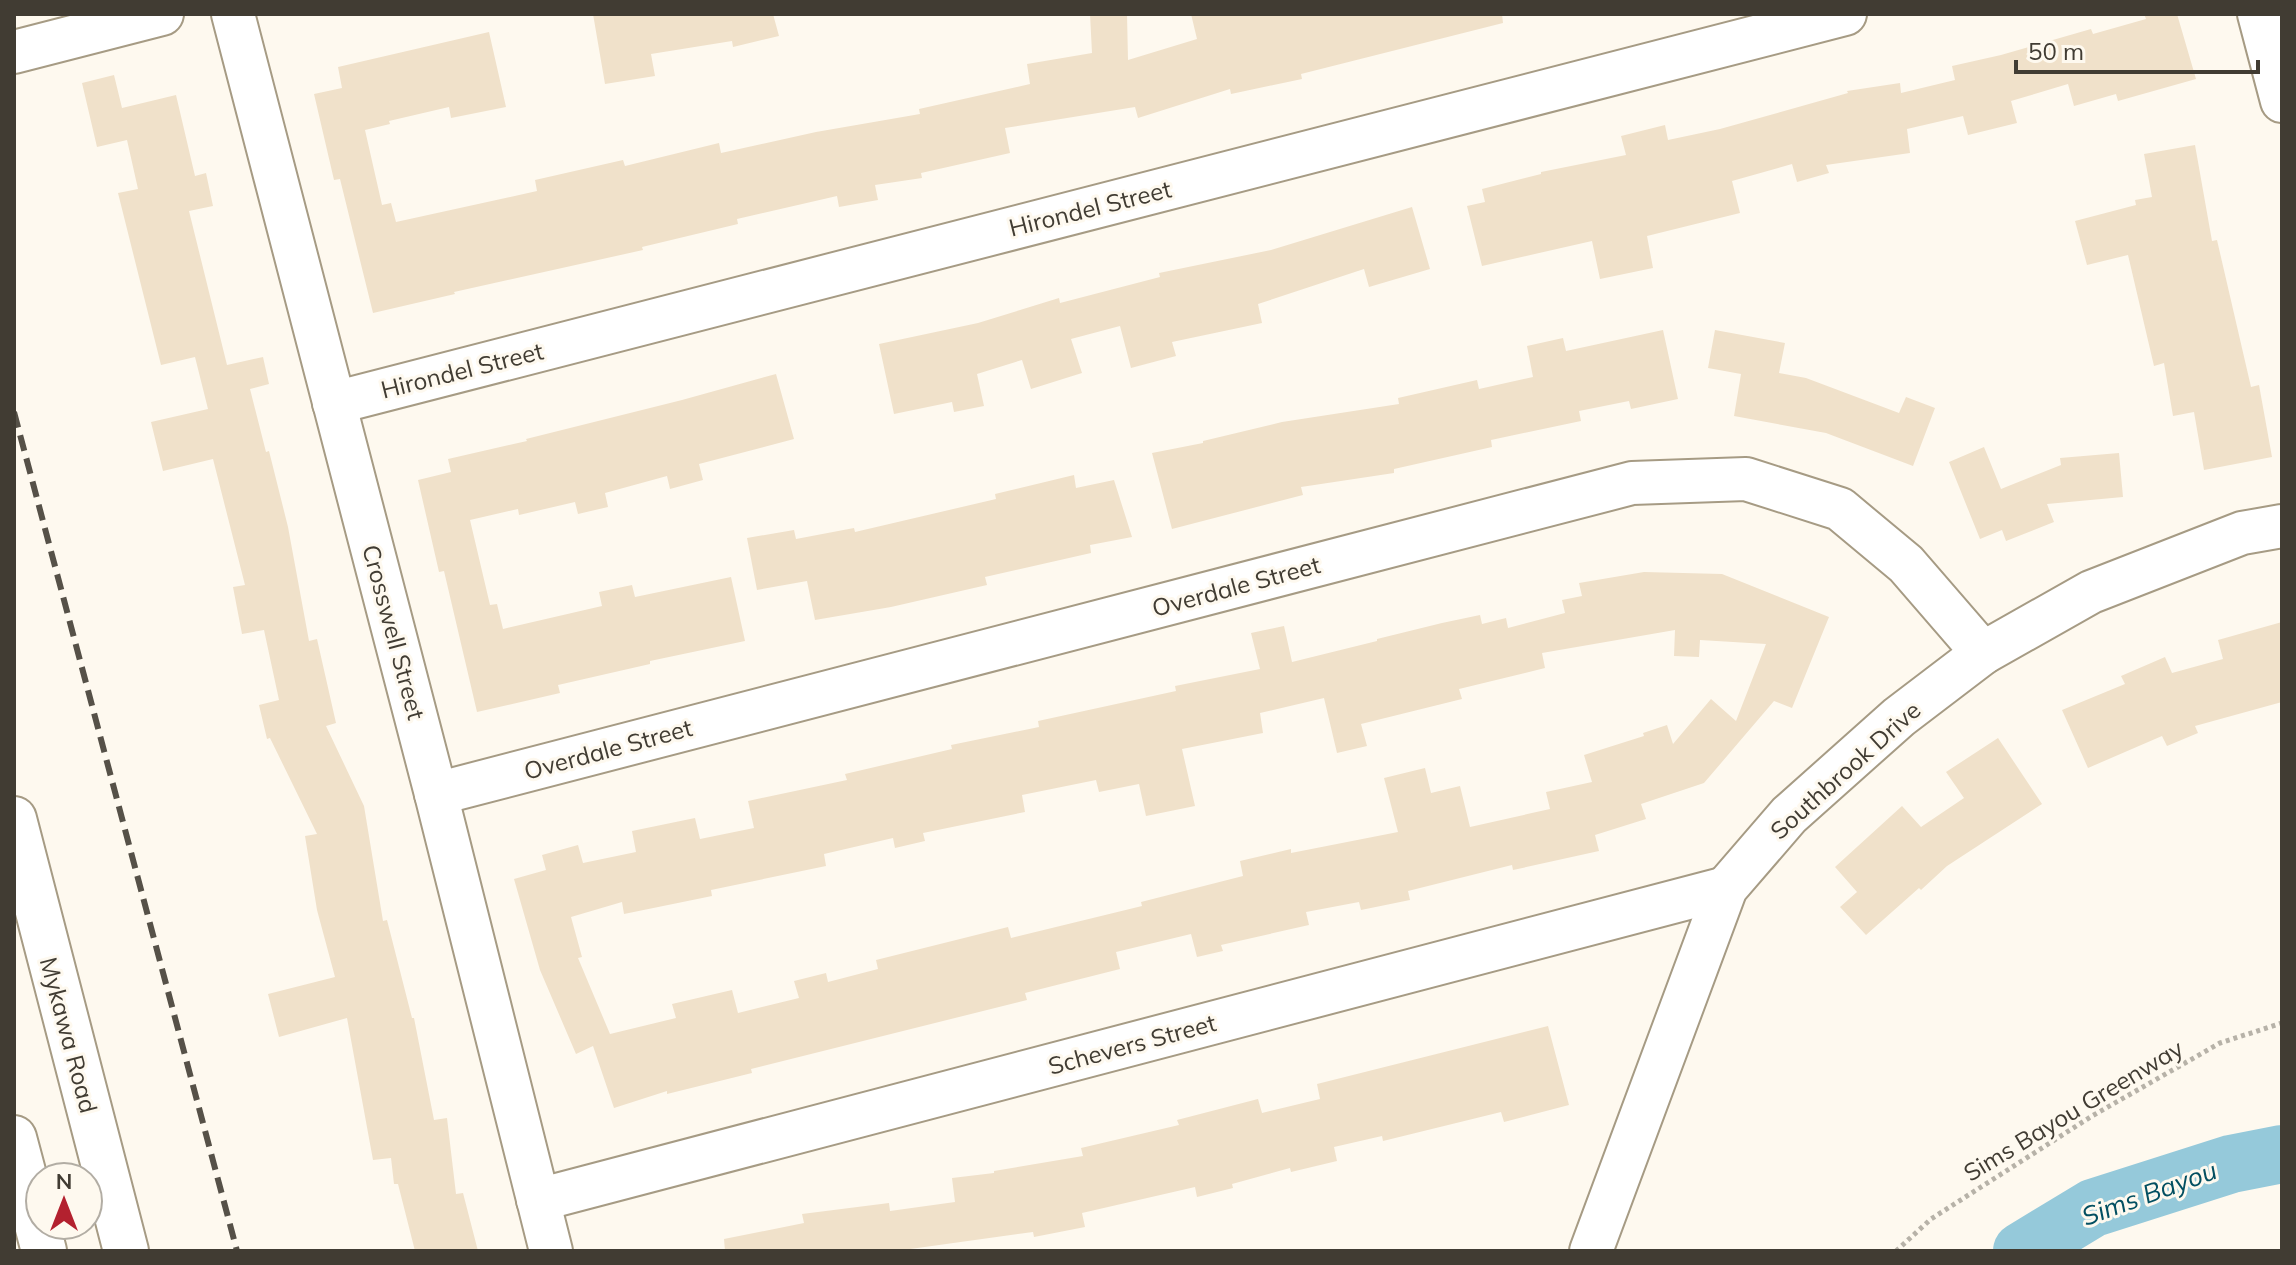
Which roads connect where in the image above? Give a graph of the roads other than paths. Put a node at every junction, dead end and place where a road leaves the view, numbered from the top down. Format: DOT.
graph roads {
  1 [pos="162,14"];
  2 [pos="233,14"];
  3 [pos="1845,14"];
  4 [pos="2259,14"];
  5 [pos="14,52"];
  6 [pos="2282,101"];
  7 [pos="334,403"];
  8 [pos="2282,526"];
  9 [pos="1983,653"];
  10 [pos="436,794"];
  11 [pos="14,819"];
  12 [pos="1726,888"];
  13 [pos="14,1138"];
  14 [pos="538,1200"];
  15 [pos="44,1251"];
  16 [pos="126,1251"];
  17 [pos="551,1251"];
  18 [pos="1591,1251"];
  1 -- 5 [label="street"];
  2 -- 7 [label="street, Crosswell Street"];
  3 -- 7 [label="street, Hirondel Street"];
  4 -- 6 [label="street"];
  7 -- 10 [label="street, Crosswell Street"];
  8 -- 9 [label="street, Southbrook Drive"];
  9 -- 10 [label="street, Overdale Street"];
  9 -- 12 [label="street, Southbrook Drive"];
  10 -- 14 [label="street, Crosswell Street"];
  11 -- 16 [label="main road, Mykawa Road"];
  12 -- 14 [label="street, Schevers Street"];
  12 -- 18 [label="street, Southbrook Drive"];
  13 -- 15 [label="main road"];
  14 -- 17 [label="street, Crosswell Street"];
}
